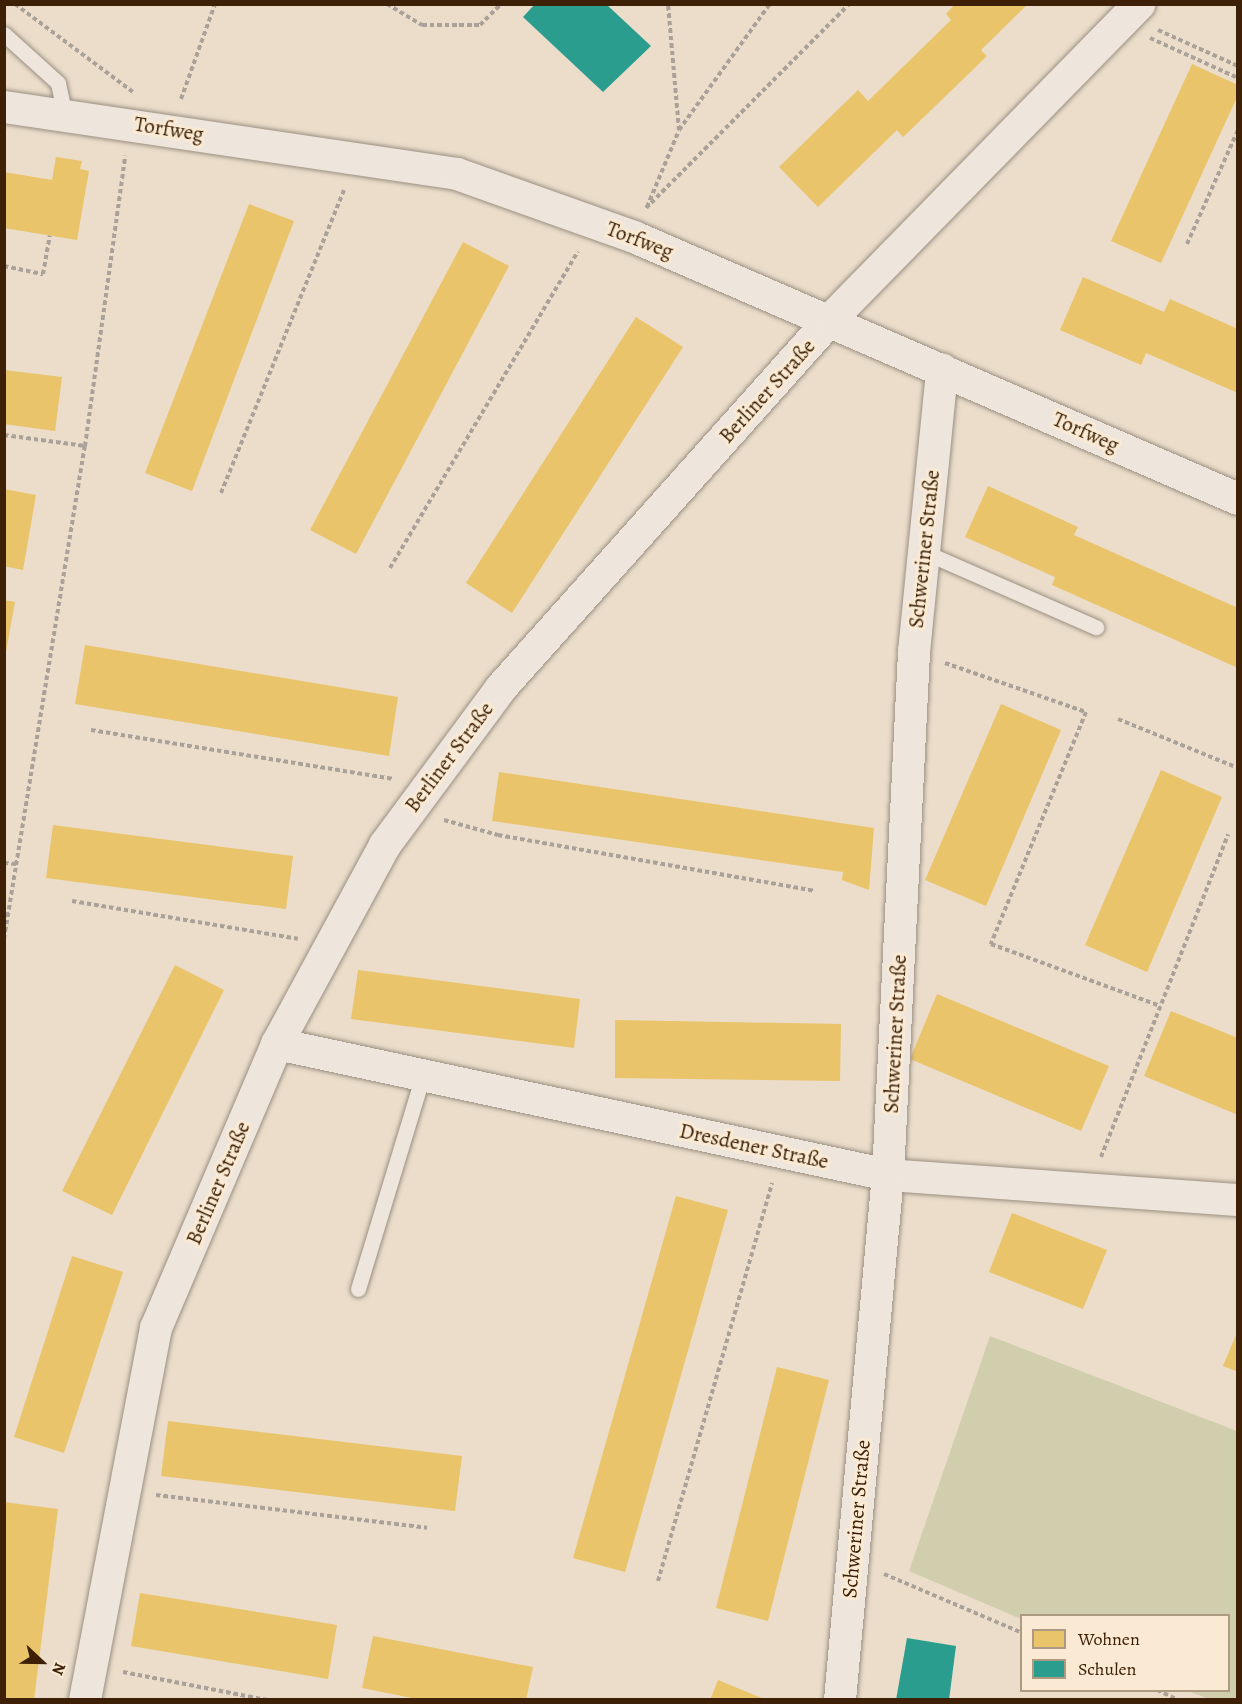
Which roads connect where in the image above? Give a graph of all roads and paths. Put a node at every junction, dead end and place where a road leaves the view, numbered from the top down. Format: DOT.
graph roads {
  1 [pos="15,4"];
  2 [pos="215,4"];
  3 [pos="387,4"];
  4 [pos="501,4"];
  5 [pos="668,4"];
  6 [pos="770,4"];
  7 [pos="849,4"];
  8 [pos="1129,15"];
  9 [pos="4,34"];
  10 [pos="1238,66"];
  11 [pos="1238,78"];
  12 [pos="4,107"];
  13 [pos="136,111"];
  14 [pos="64,112"];
  15 [pos="176,130"];
  16 [pos="679,130"];
  17 [pos="1238,130"];
  18 [pos="357,159"];
  19 [pos="595,223"];
  20 [pos="640,223"];
  21 [pos="50,236"];
  22 [pos="1187,244"];
  23 [pos="4,266"];
  24 [pos="831,319"];
  25 [pos="942,369"];
  26 [pos="4,435"];
  27 [pos="85,446"];
  28 [pos="221,493"];
  29 [pos="1238,499"];
  30 [pos="924,552"];
  31 [pos="390,568"];
  32 [pos="1096,627"];
  33 [pos="914,652"];
  34 [pos="1118,719"];
  35 [pos="91,730"];
  36 [pos="1238,768"];
  37 [pos="417,797"];
  38 [pos="1228,834"];
  39 [pos="4,863"];
  40 [pos="17,864"];
  41 [pos="814,891"];
  42 [pos="72,901"];
  43 [pos="4,939"];
  44 [pos="331,945"];
  45 [pos="1160,1006"];
  46 [pos="277,1044"];
  47 [pos="423,1075"];
  48 [pos="781,1152"];
  49 [pos="888,1175"];
  50 [pos="1088,1190"];
  51 [pos="1238,1200"];
  52 [pos="358,1288"];
  53 [pos="125,1491"];
  54 [pos="427,1528"];
  55 [pos="853,1561"];
  56 [pos="658,1581"];
  57 [pos="1020,1632"];
  58 [pos="92,1666"];
  59 [pos="1161,1692"];
  60 [pos="85,1700"];
  61 [pos="267,1700"];
  62 [pos="840,1700"];
  63 [pos="1178,1700"];
  1 -- 13 [label="path"];
  2 -- 15 [label="path"];
  3 -- 4 [label="path"];
  5 -- 16 [label="path"];
  6 -- 16 [label="path"];
  7 -- 20 [label="path"];
  8 -- 10 [label="path"];
  8 -- 11 [label="path"];
  8 -- 24 [label="street, Berliner Straße"];
  9 -- 14 [label="lane"];
  12 -- 14 [label="street, Torfweg"];
  13 -- 14 [label="street, Torfweg"];
  13 -- 15 [label="street, Torfweg"];
  13 -- 27 [label="path"];
  15 -- 18 [label="street, Torfweg"];
  16 -- 20 [label="path"];
  17 -- 22 [label="path"];
  18 -- 19 [label="street, Torfweg"];
  18 -- 28 [label="path"];
  19 -- 20 [label="street, Torfweg"];
  19 -- 31 [label="path"];
  20 -- 24 [label="street, Torfweg"];
  21 -- 23 [label="path"];
  24 -- 25 [label="street, Torfweg"];
  24 -- 37 [label="street, Berliner Straße"];
  25 -- 29 [label="street, Torfweg"];
  25 -- 30 [label="street, Schweriner Straße"];
  26 -- 27 [label="path"];
  27 -- 40 [label="path"];
  30 -- 32 [label="lane"];
  30 -- 33 [label="street, Schweriner Straße"];
  33 -- 45 [label="path"];
  33 -- 49 [label="street, Schweriner Straße"];
  34 -- 36 [label="path"];
  35 -- 37 [label="path"];
  37 -- 41 [label="path"];
  37 -- 44 [label="street, Berliner Straße"];
  38 -- 45 [label="path"];
  39 -- 40 [label="path"];
  40 -- 43 [label="path"];
  42 -- 44 [label="path"];
  44 -- 46 [label="street, Berliner Straße"];
  45 -- 50 [label="path"];
  46 -- 47 [label="street, Dresdener Straße"];
  46 -- 53 [label="street, Berliner Straße"];
  47 -- 48 [label="street, Dresdener Straße"];
  47 -- 52 [label="lane"];
  48 -- 49 [label="street, Dresdener Straße"];
  48 -- 56 [label="path"];
  49 -- 50 [label="street, Dresdener Straße"];
  49 -- 55 [label="street, Schweriner Straße"];
  50 -- 51 [label="street, Dresdener Straße"];
  53 -- 54 [label="path"];
  53 -- 58 [label="street, Berliner Straße"];
  55 -- 57 [label="path"];
  55 -- 62 [label="street, Schweriner Straße"];
  58 -- 60 [label="street, Berliner Straße"];
  58 -- 61 [label="path"];
  59 -- 63 [label="path"];
}
